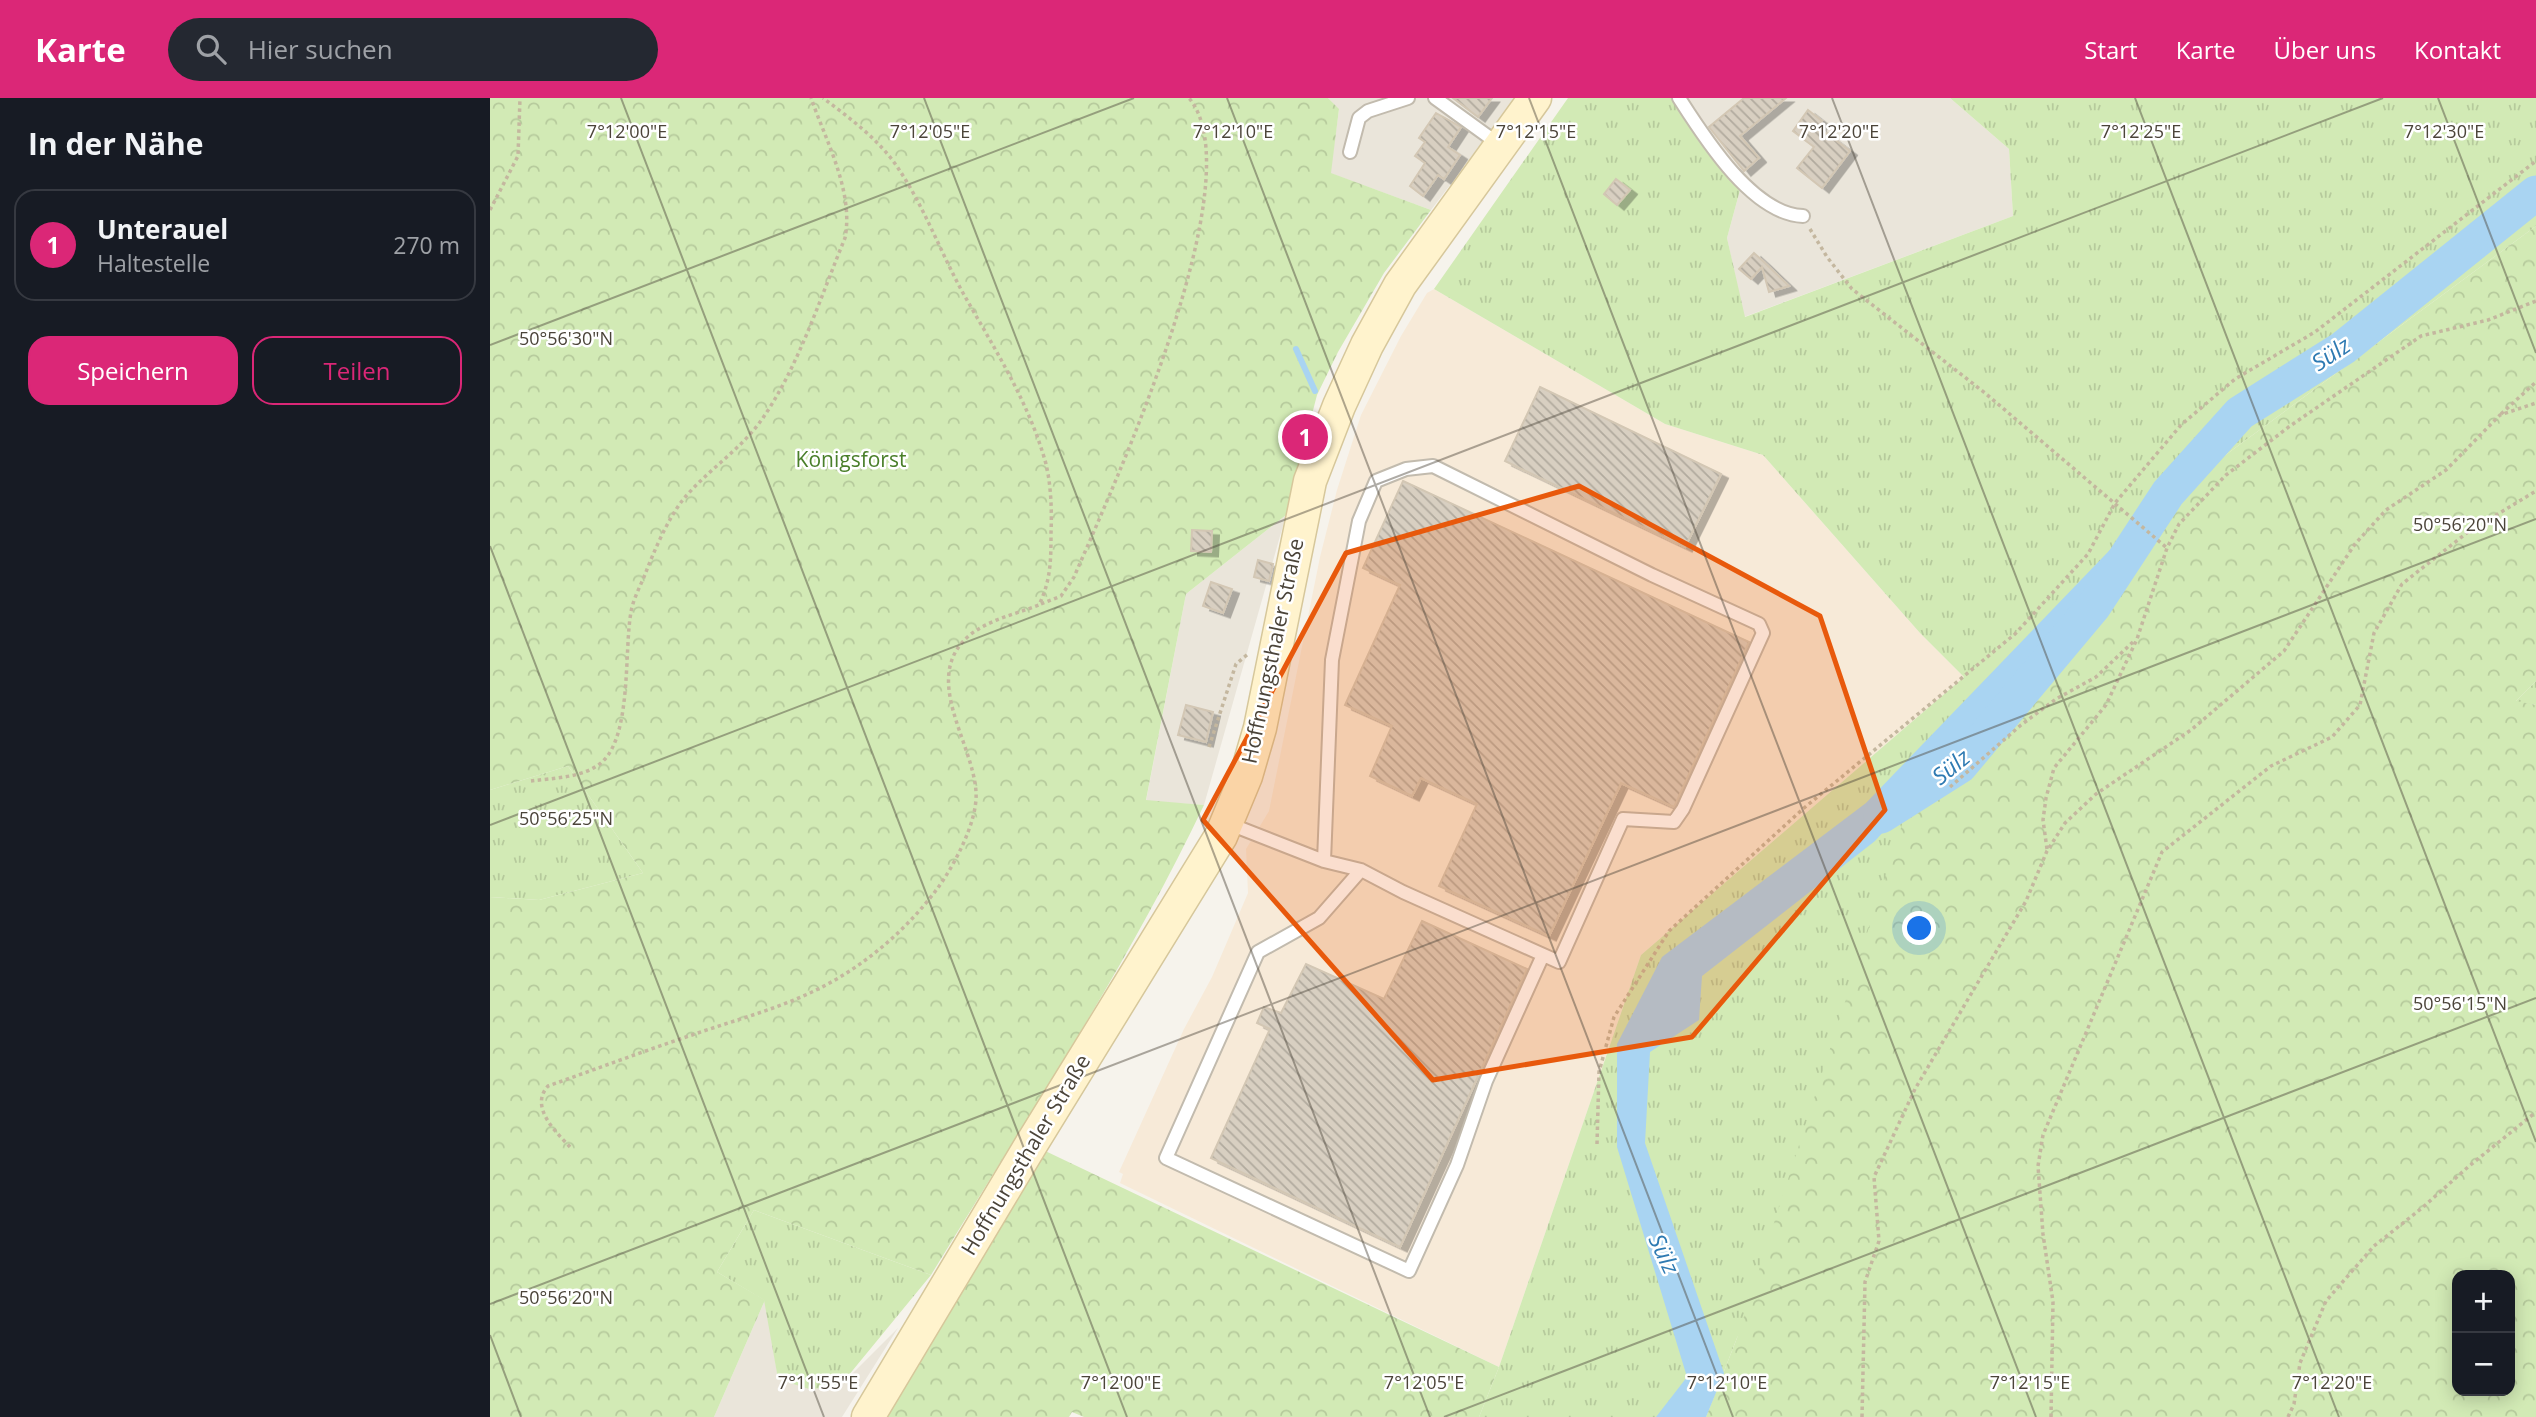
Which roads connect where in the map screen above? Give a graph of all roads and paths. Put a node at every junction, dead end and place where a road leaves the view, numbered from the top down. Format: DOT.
graph roads {
  1 [pos="520,98"];
  2 [pos="811,98"];
  3 [pos="823,98"];
  4 [pos="1189,98"];
  5 [pos="1408,98"];
  6 [pos="1435,98"];
  7 [pos="1535,98"];
  8 [pos="1679,98"];
  9 [pos="1500,145"];
  10 [pos="1350,152"];
  11 [pos="2536,161"];
  12 [pos="490,210"];
  13 [pos="1803,216"];
  14 [pos="2536,301"];
  15 [pos="2536,382"];
  16 [pos="2536,403"];
  17 [pos="2500,415"];
  18 [pos="2536,491"];
  19 [pos="2115,503"];
  20 [pos="2166,548"];
  21 [pos="1039,605"];
  22 [pos="1280,633"];
  23 [pos="2137,639"];
  24 [pos="1209,747"];
  25 [pos="530,781"];
  26 [pos="1950,788"];
  27 [pos="1226,823"];
  28 [pos="2047,851"];
  29 [pos="1324,861"];
  30 [pos="1361,870"];
  31 [pos="1544,955"];
  32 [pos="2536,1112"];
  33 [pos="1597,1144"];
  34 [pos="570,1147"];
  35 [pos="868,1417"];
  36 [pos="1862,1417"];
  37 [pos="2051,1417"];
  38 [pos="2288,1417"];
  1 -- 12 [label="path"];
  2 -- 25 [label="path"];
  3 -- 21 [label="path"];
  4 -- 21 [label="path"];
  5 -- 10 [label="lane"];
  6 -- 9 [label="lane"];
  7 -- 9 [label="main road, Hoffnungsthaler Straße"];
  8 -- 13 [label="lane"];
  9 -- 22 [label="main road, Hoffnungsthaler Straße"];
  11 -- 19 [label="path"];
  13 -- 19 [label="path"];
  14 -- 20 [label="path"];
  15 -- 17 [label="path"];
  16 -- 17 [label="path"];
  17 -- 28 [label="path"];
  18 -- 37 [label="path"];
  19 -- 20 [label="path"];
  19 -- 33 [label="path"];
  20 -- 23 [label="path"];
  21 -- 34 [label="path"];
  22 -- 24 [label="path"];
  22 -- 27 [label="main road, Hoffnungsthaler Straße"];
  23 -- 26 [label="path"];
  23 -- 28 [label="path"];
  27 -- 29 [label="lane"];
  27 -- 35 [label="main road, Hoffnungsthaler Straße"];
  28 -- 36 [label="path"];
  29 -- 30 [label="lane"];
  29 -- 31 [label="lane"];
  30 -- 31 [label="lane"];
  30 -- 31 [label="lane"];
  32 -- 38 [label="path"];
}
